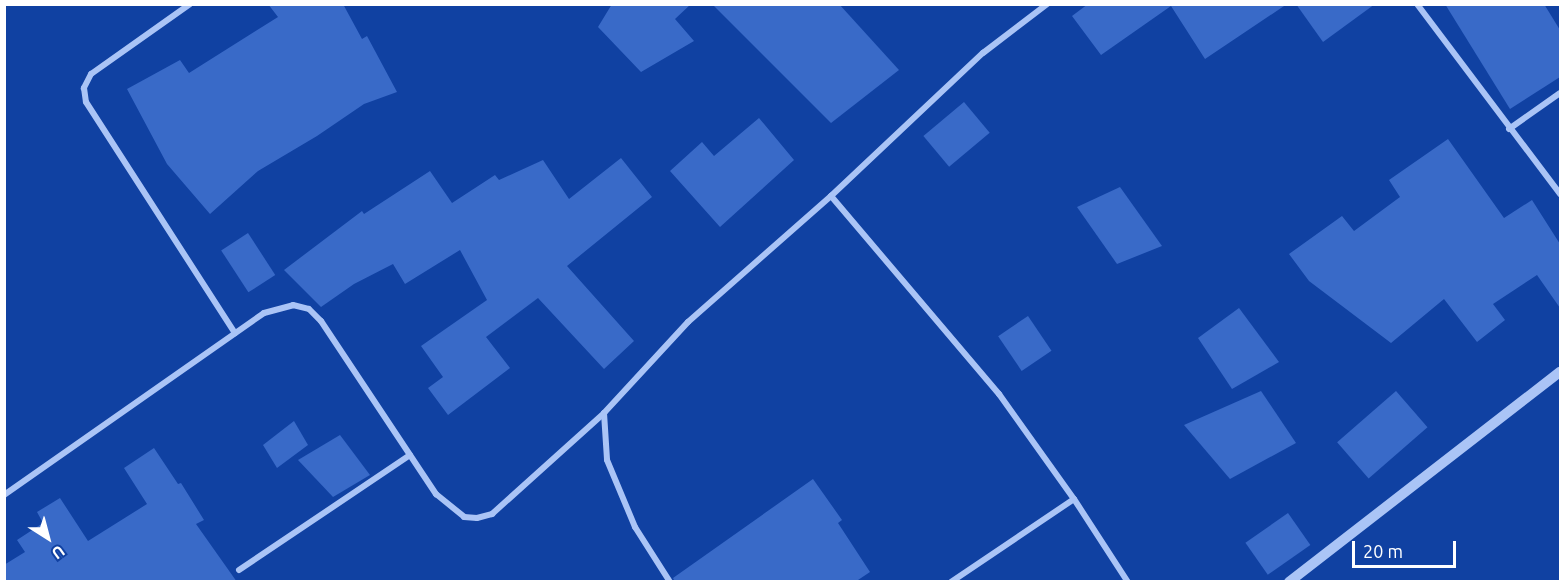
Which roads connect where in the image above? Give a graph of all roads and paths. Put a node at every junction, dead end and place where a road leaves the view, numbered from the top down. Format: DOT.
graph roads {
  1 [pos="190,4"];
  2 [pos="1047,4"];
  3 [pos="1417,4"];
  4 [pos="1560,93"];
  5 [pos="1509,129"];
  6 [pos="1560,194"];
  7 [pos="831,196"];
  8 [pos="235,333"];
  9 [pos="1560,372"];
  10 [pos="604,413"];
  11 [pos="410,455"];
  12 [pos="4,495"];
  13 [pos="1074,499"];
  14 [pos="239,570"];
  15 [pos="670,582"];
  16 [pos="951,582"];
  17 [pos="1128,582"];
  18 [pos="1289,582"];
  1 -- 8 [label="street"];
  2 -- 7 [label="street"];
  3 -- 5 [label="street"];
  4 -- 5 [label="street"];
  5 -- 6 [label="street"];
  7 -- 10 [label="street"];
  7 -- 13 [label="street"];
  8 -- 11 [label="street"];
  8 -- 12 [label="street"];
  9 -- 18 [label="street"];
  10 -- 11 [label="street"];
  10 -- 15 [label="street"];
  11 -- 14 [label="street"];
  13 -- 16 [label="street"];
  13 -- 17 [label="street"];
}
